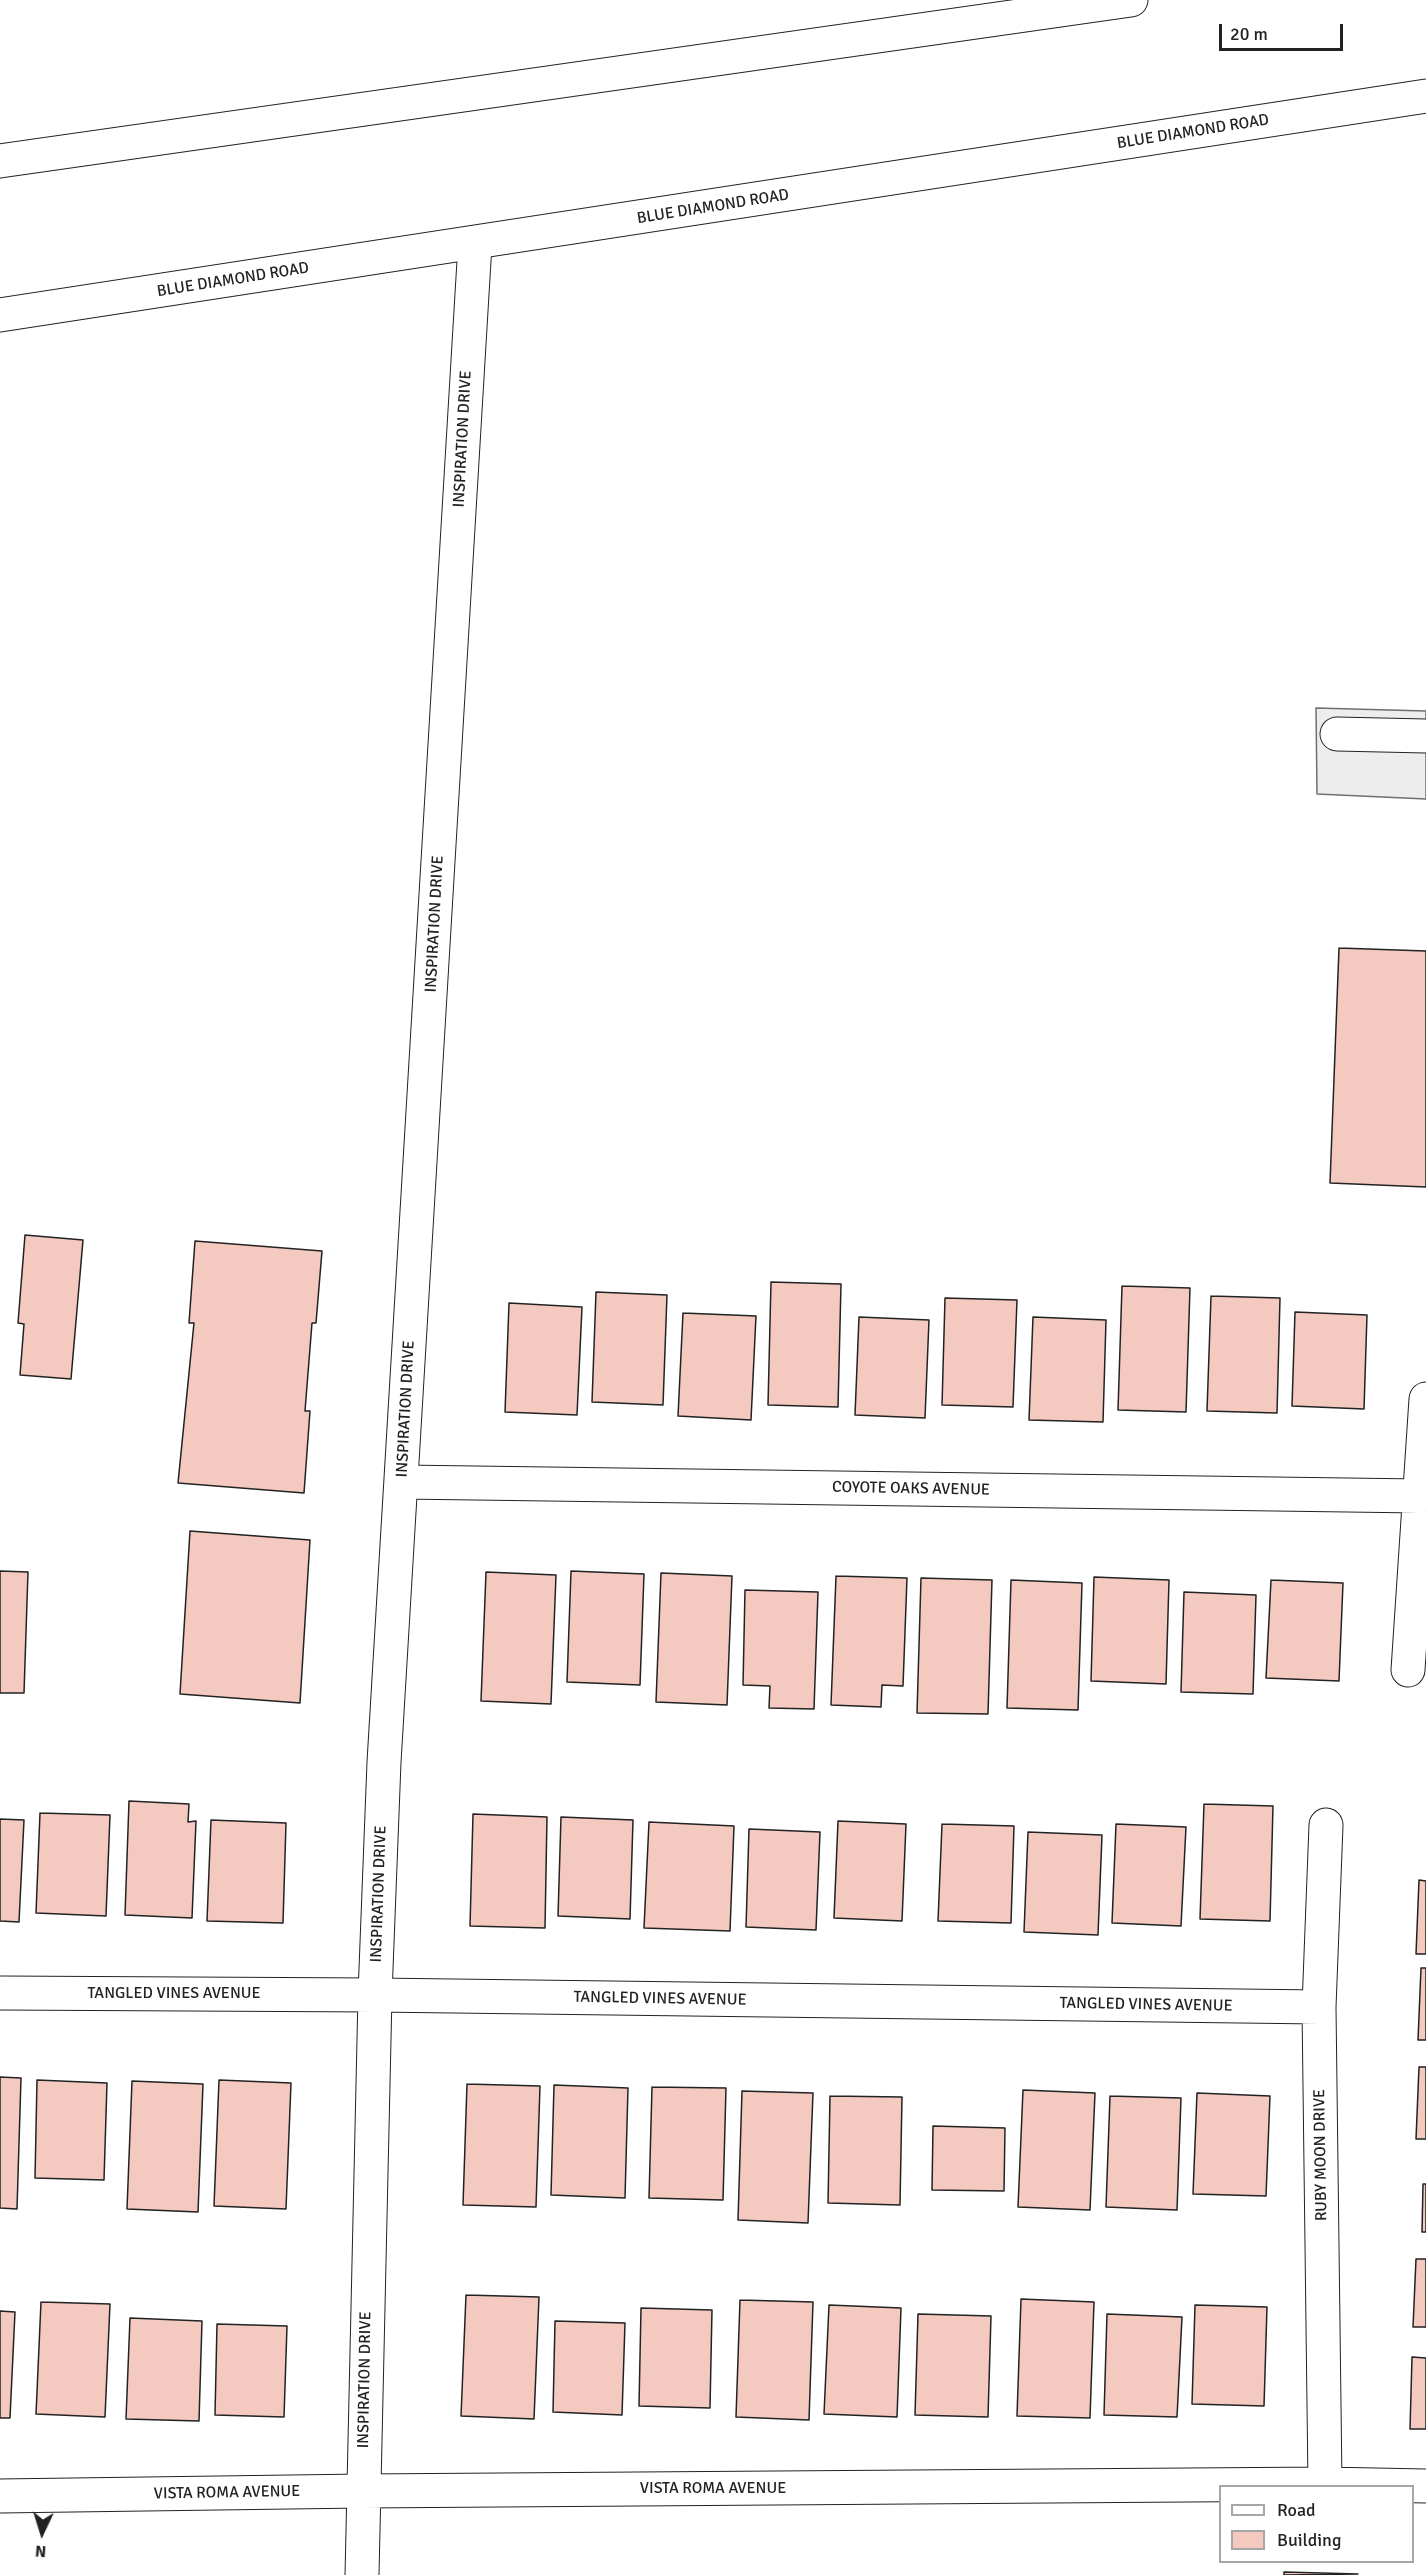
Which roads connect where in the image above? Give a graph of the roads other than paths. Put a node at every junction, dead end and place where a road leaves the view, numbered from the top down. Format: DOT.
graph roads {
  1 [pos="1131,0"];
  2 [pos="1426,96"];
  3 [pos="0,161"];
  4 [pos="474,244"];
  5 [pos="0,315"];
  6 [pos="1337,734"];
  7 [pos="1426,736"];
  8 [pos="1426,1400"];
  9 [pos="402,1482"];
  10 [pos="1419,1496"];
  11 [pos="1408,1670"];
  12 [pos="1326,1825"];
  13 [pos="0,1993"];
  14 [pos="375,1995"];
  15 [pos="1320,2007"];
  16 [pos="1325,2484"];
  17 [pos="1376,2485"];
  18 [pos="363,2491"];
  19 [pos="0,2496"];
  20 [pos="362,2575"];
  1 -- 3 [label="main road"];
  2 -- 4 [label="main road, BLUE DIAMOND ROAD"];
  4 -- 5 [label="main road, BLUE DIAMOND ROAD"];
  4 -- 9 [label="main road, INSPIRATION DRIVE"];
  6 -- 7 [label="main road"];
  8 -- 10 [label="main road"];
  9 -- 10 [label="main road, COYOTE OAKS AVENUE"];
  9 -- 14 [label="main road, INSPIRATION DRIVE"];
  10 -- 11 [label="main road"];
  12 -- 15 [label="main road, RUBY MOON DRIVE"];
  13 -- 14 [label="main road, TANGLED VINES AVENUE"];
  14 -- 15 [label="main road, TANGLED VINES AVENUE"];
  14 -- 18 [label="main road, INSPIRATION DRIVE"];
  15 -- 16 [label="main road, RUBY MOON DRIVE"];
  16 -- 17 [label="main road, VISTA ROMA AVENUE"];
  16 -- 18 [label="main road, VISTA ROMA AVENUE"];
  18 -- 19 [label="main road, VISTA ROMA AVENUE"];
  18 -- 20 [label="main road, INSPIRATION DRIVE"];
}
